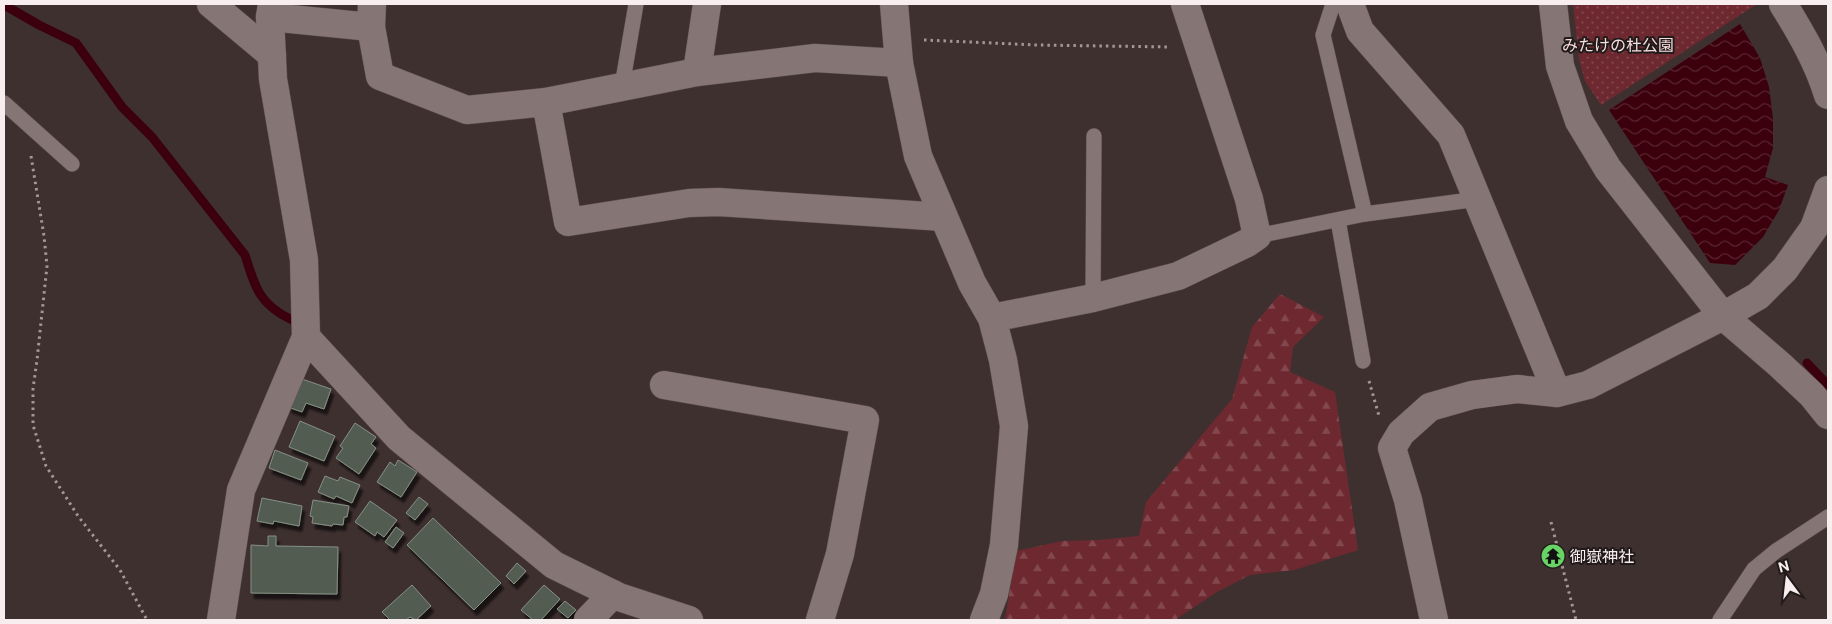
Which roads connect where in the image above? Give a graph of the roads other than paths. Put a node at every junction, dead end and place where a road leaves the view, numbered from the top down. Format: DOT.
graph roads {
  1 [pos="211,4"];
  2 [pos="636,4"];
  3 [pos="707,4"];
  4 [pos="894,4"];
  5 [pos="1185,4"];
  6 [pos="1333,4"];
  7 [pos="1350,4"];
  8 [pos="1553,4"];
  9 [pos="1783,4"];
  10 [pos="271,10"];
  11 [pos="371,15"];
  12 [pos="899,51"];
  13 [pos="272,55"];
  14 [pos="697,72"];
  15 [pos="622,86"];
  16 [pos="1828,95"];
  17 [pos="546,102"];
  18 [pos="4,103"];
  19 [pos="1094,136"];
  20 [pos="72,164"];
  21 [pos="1828,190"];
  22 [pos="1478,199"];
  23 [pos="1365,214"];
  24 [pos="943,217"];
  25 [pos="1338,220"];
  26 [pos="1257,236"];
  27 [pos="1093,298"];
  28 [pos="1723,316"];
  29 [pos="992,318"];
  30 [pos="306,338"];
  31 [pos="1363,361"];
  32 [pos="664,385"];
  33 [pos="1557,393"];
  34 [pos="1828,416"];
  35 [pos="1828,517"];
  36 [pos="612,594"];
  37 [pos="221,620"];
  38 [pos="588,620"];
  39 [pos="689,620"];
  40 [pos="820,620"];
  41 [pos="984,620"];
  42 [pos="1434,620"];
  43 [pos="1720,620"];
  1 -- 13 [label="street"];
  2 -- 15 [label="lane"];
  3 -- 14 [label="street"];
  4 -- 12 [label="street"];
  5 -- 26 [label="street"];
  6 -- 23 [label="lane"];
  7 -- 22 [label="street"];
  8 -- 28 [label="street"];
  9 -- 16 [label="street"];
  10 -- 11 [label="street"];
  10 -- 13 [label="street"];
  11 -- 17 [label="street"];
  12 -- 14 [label="street"];
  12 -- 24 [label="street"];
  13 -- 30 [label="street"];
  14 -- 15 [label="street"];
  15 -- 17 [label="street"];
  17 -- 24 [label="street"];
  18 -- 20 [label="lane"];
  19 -- 27 [label="lane"];
  21 -- 28 [label="street"];
  22 -- 23 [label="lane"];
  22 -- 33 [label="street"];
  23 -- 25 [label="lane"];
  24 -- 29 [label="street"];
  25 -- 26 [label="lane"];
  25 -- 31 [label="lane"];
  26 -- 27 [label="street"];
  27 -- 29 [label="street"];
  28 -- 33 [label="street"];
  28 -- 34 [label="street"];
  29 -- 41 [label="street"];
  30 -- 36 [label="street"];
  30 -- 37 [label="street"];
  32 -- 40 [label="street"];
  33 -- 42 [label="street"];
  35 -- 43 [label="lane"];
  36 -- 38 [label="street"];
  36 -- 39 [label="street"];
}
